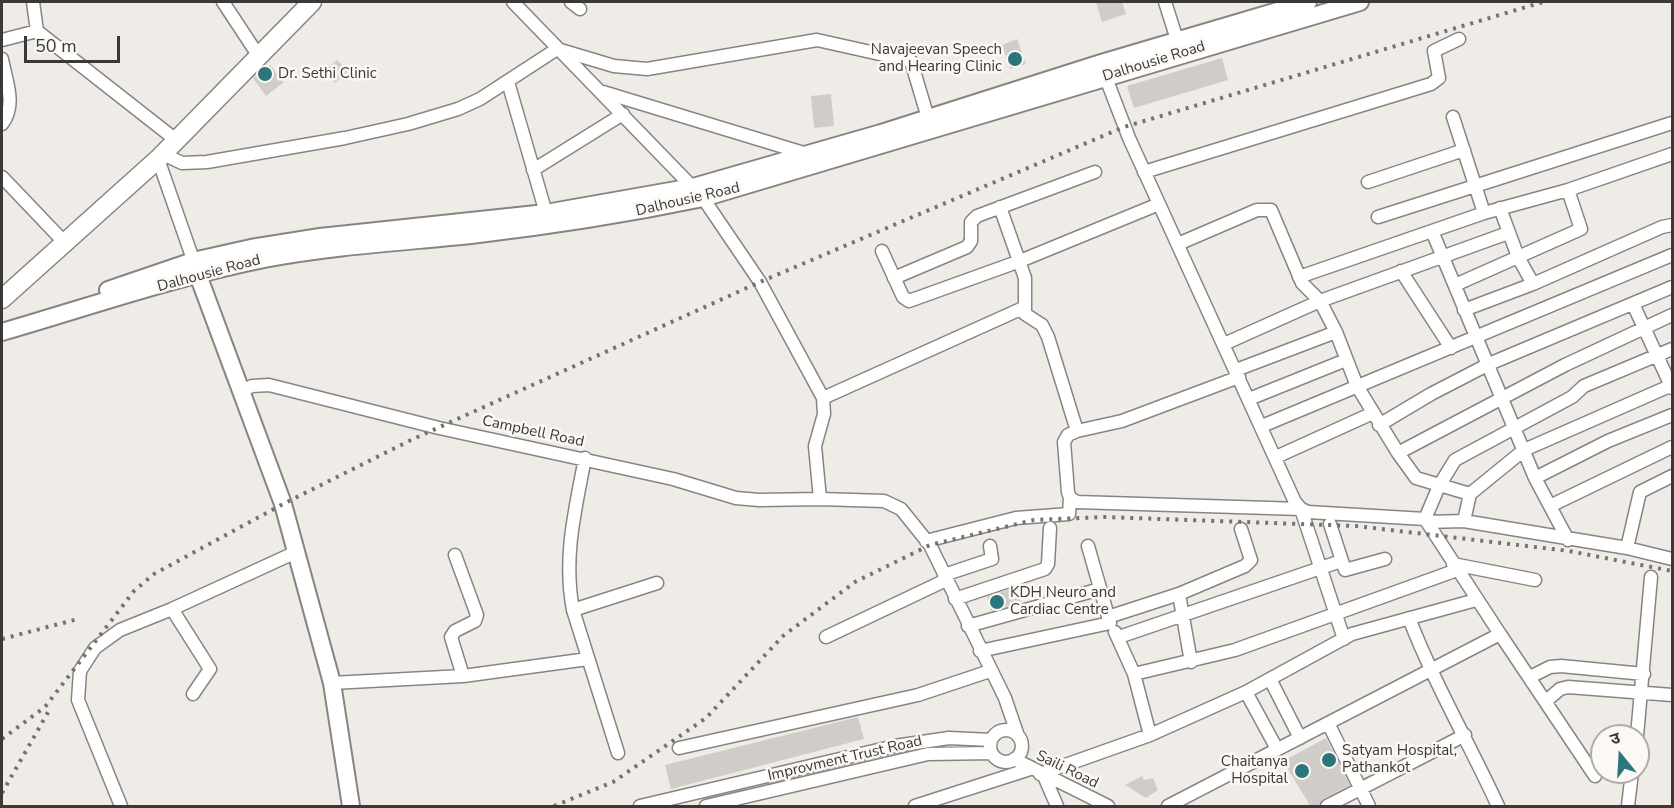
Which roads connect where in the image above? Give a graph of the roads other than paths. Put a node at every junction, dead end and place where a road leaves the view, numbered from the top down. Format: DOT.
graph roads {
  1 [pos="33,2"];
  2 [pos="224,2"];
  3 [pos="312,2"];
  4 [pos="513,2"];
  5 [pos="1165,2"];
  6 [pos="1308,2"];
  7 [pos="1360,2"];
  8 [pos="37,31"];
  9 [pos="1459,39"];
  10 [pos="2,40"];
  11 [pos="1180,48"];
  12 [pos="557,50"];
  13 [pos="258,55"];
  14 [pos="2,59"];
  15 [pos="1103,70"];
  16 [pos="508,82"];
  17 [pos="602,92"];
  18 [pos="622,114"];
  19 [pos="1453,117"];
  20 [pos="928,118"];
  21 [pos="1672,123"];
  22 [pos="2,124"];
  23 [pos="176,140"];
  24 [pos="1464,150"];
  25 [pos="807,154"];
  26 [pos="1672,154"];
  27 [pos="160,157"];
  28 [pos="832,161"];
  29 [pos="533,170"];
  30 [pos="1095,172"];
  31 [pos="1144,172"];
  32 [pos="2,177"];
  33 [pos="1368,182"];
  34 [pos="1475,184"];
  35 [pos="1568,190"];
  36 [pos="698,193"];
  37 [pos="1159,204"];
  38 [pos="1000,207"];
  39 [pos="1500,208"];
  40 [pos="546,213"];
  41 [pos="1484,213"];
  42 [pos="1378,218"];
  43 [pos="1672,225"];
  44 [pos="1432,231"];
  45 [pos="1508,233"];
  46 [pos="406,234"];
  47 [pos="64,243"];
  48 [pos="1178,244"];
  49 [pos="882,251"];
  50 [pos="1672,255"];
  51 [pos="1443,256"];
  52 [pos="1518,257"];
  53 [pos="1020,261"];
  54 [pos="196,268"];
  55 [pos="1401,271"];
  56 [pos="1299,276"];
  57 [pos="894,278"];
  58 [pos="1533,284"];
  59 [pos="1455,285"];
  60 [pos="1672,287"];
  61 [pos="2,299"];
  62 [pos="1320,301"];
  63 [pos="1633,304"];
  64 [pos="1023,308"];
  65 [pos="1464,310"];
  66 [pos="1672,315"];
  67 [pos="2,325"];
  68 [pos="1646,328"];
  69 [pos="2,332"];
  70 [pos="1336,332"];
  71 [pos="1476,338"];
  72 [pos="1224,344"];
  73 [pos="1451,348"];
  74 [pos="1672,349"];
  75 [pos="1657,355"];
  76 [pos="1346,360"];
  77 [pos="1489,364"];
  78 [pos="1237,373"];
  79 [pos="1357,386"];
  80 [pos="1672,386"];
  81 [pos="241,391"];
  82 [pos="823,398"];
  83 [pos="1503,398"];
  84 [pos="1249,399"];
  85 [pos="1672,415"];
  86 [pos="1376,419"];
  87 [pos="1262,426"];
  88 [pos="1515,428"];
  89 [pos="1077,431"];
  90 [pos="1672,447"];
  91 [pos="1524,450"];
  92 [pos="1398,453"];
  93 [pos="1276,457"];
  94 [pos="585,458"];
  95 [pos="1672,476"];
  96 [pos="1535,478"];
  97 [pos="1439,486"];
  98 [pos="1470,494"];
  99 [pos="1070,498"];
  100 [pos="820,499"];
  101 [pos="1550,506"];
  102 [pos="1300,509"];
  103 [pos="1426,520"];
  104 [pos="1464,520"];
  105 [pos="1330,524"];
  106 [pos="1050,528"];
  107 [pos="1241,530"];
  108 [pos="1568,540"];
  109 [pos="926,541"];
  110 [pos="990,546"];
  111 [pos="1088,546"];
  112 [pos="1627,548"];
  113 [pos="294,553"];
  114 [pos="456,555"];
  115 [pos="1385,559"];
  116 [pos="1672,559"];
  117 [pos="1341,561"];
  118 [pos="1319,567"];
  119 [pos="1455,567"];
  120 [pos="1651,576"];
  121 [pos="945,577"];
  122 [pos="1535,580"];
  123 [pos="657,583"];
  124 [pos="1100,589"];
  125 [pos="1179,594"];
  126 [pos="955,599"];
  127 [pos="1476,600"];
  128 [pos="172,609"];
  129 [pos="573,610"];
  130 [pos="1334,612"];
  131 [pos="1182,616"];
  132 [pos="1409,618"];
  133 [pos="1109,620"];
  134 [pos="968,626"];
  135 [pos="1500,634"];
  136 [pos="826,637"];
  137 [pos="1119,637"];
  138 [pos="1344,639"];
  139 [pos="980,651"];
  140 [pos="588,659"];
  141 [pos="1191,662"];
  142 [pos="990,671"];
  143 [pos="1430,672"];
  144 [pos="1134,674"];
  145 [pos="1644,674"];
  146 [pos="463,676"];
  147 [pos="1530,677"];
  148 [pos="1271,681"];
  149 [pos="332,683"];
  150 [pos="1246,692"];
  151 [pos="1643,692"];
  152 [pos="193,694"];
  153 [pos="1672,695"];
  154 [pos="1546,701"];
  155 [pos="1328,723"];
  156 [pos="1639,724"];
  157 [pos="1150,735"];
  158 [pos="1465,735"];
  159 [pos="1018,736"];
  160 [pos="1300,738"];
  161 [pos="991,746"];
  162 [pos="679,748"];
  163 [pos="1277,749"];
  164 [pos="618,753"];
  165 [pos="1014,759"];
  166 [pos="1590,768"];
  167 [pos="786,773"];
  168 [pos="1038,773"];
  169 [pos="1631,784"];
  170 [pos="789,787"];
  171 [pos="1360,787"];
  172 [pos="1054,806"];
  173 [pos="121,807"];
  174 [pos="351,807"];
  175 [pos="640,807"];
  176 [pos="706,807"];
  177 [pos="915,807"];
  178 [pos="1108,807"];
  179 [pos="1168,807"];
  180 [pos="1327,807"];
  181 [pos="1369,807"];
  182 [pos="1498,807"];
  183 [pos="1628,807"];
  1 -- 8 [label="street"];
  2 -- 13 [label="street"];
  3 -- 13 [label="main road"];
  4 -- 12 [label="street"];
  5 -- 11 [label="street"];
  6 -- 11 [label="street, Dalhousie Road"];
  7 -- 11 [label="street, Dalhousie Road"];
  8 -- 10 [label="street"];
  8 -- 23 [label="street"];
  9 -- 31 [label="street"];
  11 -- 15 [label="street, Dalhousie Road"];
  12 -- 16 [label="street"];
  12 -- 17 [label="street"];
  12 -- 20 [label="street"];
  13 -- 23 [label="main road"];
  14 -- 22 [label="street"];
  15 -- 20 [label="street, Dalhousie Road"];
  15 -- 28 [label="street, Dalhousie Road"];
  15 -- 31 [label="street"];
  16 -- 27 [label="street"];
  16 -- 29 [label="street"];
  17 -- 18 [label="street"];
  17 -- 25 [label="street"];
  18 -- 29 [label="street"];
  18 -- 36 [label="street"];
  19 -- 24 [label="street"];
  20 -- 25 [label="street, Dalhousie Road"];
  21 -- 34 [label="street"];
  23 -- 27 [label="main road"];
  24 -- 33 [label="street"];
  24 -- 34 [label="street"];
  25 -- 28 [label="street"];
  25 -- 36 [label="street, Dalhousie Road"];
  26 -- 35 [label="street"];
  27 -- 47 [label="main road"];
  27 -- 54 [label="street"];
  28 -- 36 [label="street, Dalhousie Road"];
  29 -- 40 [label="street"];
  30 -- 38 [label="street"];
  31 -- 37 [label="street"];
  32 -- 47 [label="street"];
  34 -- 41 [label="street"];
  34 -- 42 [label="street"];
  35 -- 39 [label="street"];
  35 -- 52 [label="street"];
  36 -- 40 [label="street, Dalhousie Road"];
  36 -- 46 [label="street, Dalhousie Road"];
  36 -- 82 [label="street"];
  37 -- 48 [label="street"];
  37 -- 53 [label="street"];
  38 -- 53 [label="street"];
  38 -- 57 [label="street"];
  39 -- 41 [label="street"];
  39 -- 45 [label="street"];
  40 -- 46 [label="street, Dalhousie Road"];
  41 -- 44 [label="street"];
  43 -- 58 [label="street"];
  44 -- 51 [label="street"];
  44 -- 56 [label="street"];
  45 -- 51 [label="street"];
  45 -- 52 [label="street"];
  46 -- 54 [label="street, Dalhousie Road"];
  47 -- 61 [label="main road"];
  48 -- 56 [label="street"];
  48 -- 72 [label="street"];
  49 -- 57 [label="street"];
  50 -- 71 [label="street"];
  51 -- 55 [label="street"];
  51 -- 59 [label="street"];
  52 -- 58 [label="street"];
  52 -- 59 [label="street"];
  53 -- 57 [label="street"];
  53 -- 64 [label="street"];
  54 -- 67 [label="street, Dalhousie Road"];
  54 -- 69 [label="street, Dalhousie Road"];
  54 -- 81 [label="street"];
  55 -- 62 [label="street"];
  55 -- 73 [label="street"];
  56 -- 62 [label="street"];
  58 -- 65 [label="street"];
  59 -- 65 [label="street"];
  60 -- 63 [label="street"];
  62 -- 70 [label="street"];
  62 -- 72 [label="street"];
  63 -- 68 [label="street"];
  63 -- 77 [label="street"];
  64 -- 82 [label="street"];
  64 -- 89 [label="street"];
  65 -- 71 [label="street"];
  66 -- 68 [label="street"];
  68 -- 75 [label="street"];
  68 -- 83 [label="street"];
  70 -- 76 [label="street"];
  70 -- 78 [label="street"];
  71 -- 73 [label="street"];
  71 -- 77 [label="street"];
  72 -- 78 [label="street"];
  73 -- 79 [label="street"];
  74 -- 75 [label="street"];
  75 -- 80 [label="street"];
  75 -- 88 [label="street"];
  76 -- 79 [label="street"];
  76 -- 84 [label="street"];
  77 -- 83 [label="street"];
  77 -- 86 [label="street"];
  78 -- 84 [label="street"];
  78 -- 89 [label="street"];
  79 -- 86 [label="street"];
  79 -- 87 [label="street"];
  80 -- 91 [label="street"];
  81 -- 94 [label="street, Campbell Road"];
  81 -- 113 [label="street"];
  82 -- 100 [label="street"];
  83 -- 88 [label="street"];
  83 -- 92 [label="street"];
  84 -- 87 [label="street"];
  85 -- 96 [label="street"];
  86 -- 92 [label="street"];
  86 -- 93 [label="street"];
  87 -- 93 [label="street"];
  88 -- 91 [label="street"];
  88 -- 97 [label="street"];
  89 -- 99 [label="street"];
  90 -- 101 [label="street"];
  91 -- 96 [label="street"];
  91 -- 98 [label="street"];
  92 -- 97 [label="street"];
  93 -- 102 [label="street"];
  94 -- 100 [label="street, Campbell Road"];
  94 -- 129 [label="street"];
  95 -- 112 [label="street"];
  96 -- 101 [label="street"];
  97 -- 98 [label="street"];
  97 -- 103 [label="street"];
  98 -- 104 [label="street"];
  99 -- 102 [label="street"];
  99 -- 109 [label="street"];
  100 -- 109 [label="street, Campbell Road"];
  101 -- 108 [label="street"];
  102 -- 103 [label="street"];
  102 -- 118 [label="street"];
  103 -- 104 [label="street"];
  103 -- 119 [label="street"];
  104 -- 108 [label="street"];
  105 -- 117 [label="street"];
  106 -- 126 [label="street"];
  107 -- 125 [label="street"];
  108 -- 112 [label="street"];
  109 -- 121 [label="street, Campbell Road"];
  110 -- 121 [label="street"];
  111 -- 124 [label="street"];
  112 -- 116 [label="street"];
  113 -- 128 [label="street"];
  113 -- 149 [label="street"];
  114 -- 146 [label="street"];
  115 -- 117 [label="street"];
  117 -- 118 [label="street"];
  118 -- 130 [label="street"];
  118 -- 131 [label="street"];
  119 -- 122 [label="street"];
  119 -- 127 [label="street"];
  119 -- 130 [label="street"];
  120 -- 145 [label="street"];
  121 -- 126 [label="street, Campbell Road"];
  121 -- 136 [label="street"];
  123 -- 129 [label="street"];
  124 -- 133 [label="street"];
  124 -- 134 [label="street"];
  125 -- 131 [label="street"];
  125 -- 133 [label="street"];
  126 -- 134 [label="street, Campbell Road"];
  127 -- 132 [label="street"];
  127 -- 135 [label="street"];
  128 -- 152 [label="street"];
  128 -- 173 [label="street"];
  129 -- 140 [label="street"];
  130 -- 138 [label="street"];
  130 -- 141 [label="street"];
  131 -- 137 [label="street"];
  131 -- 141 [label="street"];
  132 -- 138 [label="street"];
  132 -- 143 [label="street"];
  133 -- 137 [label="street"];
  133 -- 139 [label="street"];
  134 -- 139 [label="street, Campbell Road"];
  135 -- 143 [label="street"];
  135 -- 147 [label="street"];
  137 -- 144 [label="street"];
  138 -- 148 [label="street"];
  139 -- 142 [label="street, Campbell Road"];
  140 -- 146 [label="street"];
  140 -- 164 [label="street"];
  141 -- 144 [label="street"];
  142 -- 159 [label="street, Campbell Road"];
  142 -- 162 [label="street"];
  143 -- 155 [label="street"];
  143 -- 158 [label="street"];
  144 -- 157 [label="street"];
  145 -- 147 [label="street"];
  145 -- 151 [label="street"];
  146 -- 149 [label="street"];
  147 -- 154 [label="street"];
  148 -- 150 [label="street"];
  148 -- 160 [label="street"];
  149 -- 174 [label="street"];
  150 -- 157 [label="street"];
  150 -- 163 [label="street"];
  151 -- 153 [label="street"];
  151 -- 154 [label="street"];
  151 -- 156 [label="street"];
  154 -- 166 [label="street"];
  155 -- 160 [label="street"];
  155 -- 171 [label="street"];
  157 -- 168 [label="street"];
  158 -- 171 [label="street"];
  158 -- 182 [label="street"];
  159 -- 161 [label="street"];
  159 -- 165 [label="street"];
  160 -- 163 [label="street"];
  161 -- 165 [label="street"];
  161 -- 167 [label="street"];
  161 -- 170 [label="street, Improvment Trust Road"];
  163 -- 179 [label="street"];
  165 -- 168 [label="street, Saili Road"];
  167 -- 170 [label="street"];
  167 -- 175 [label="street"];
  168 -- 172 [label="street"];
  168 -- 177 [label="street"];
  168 -- 178 [label="street, Saili Road"];
  169 -- 183 [label="street"];
  170 -- 176 [label="street, Improvment Trust Road"];
  171 -- 180 [label="street"];
  171 -- 181 [label="street"];
}
